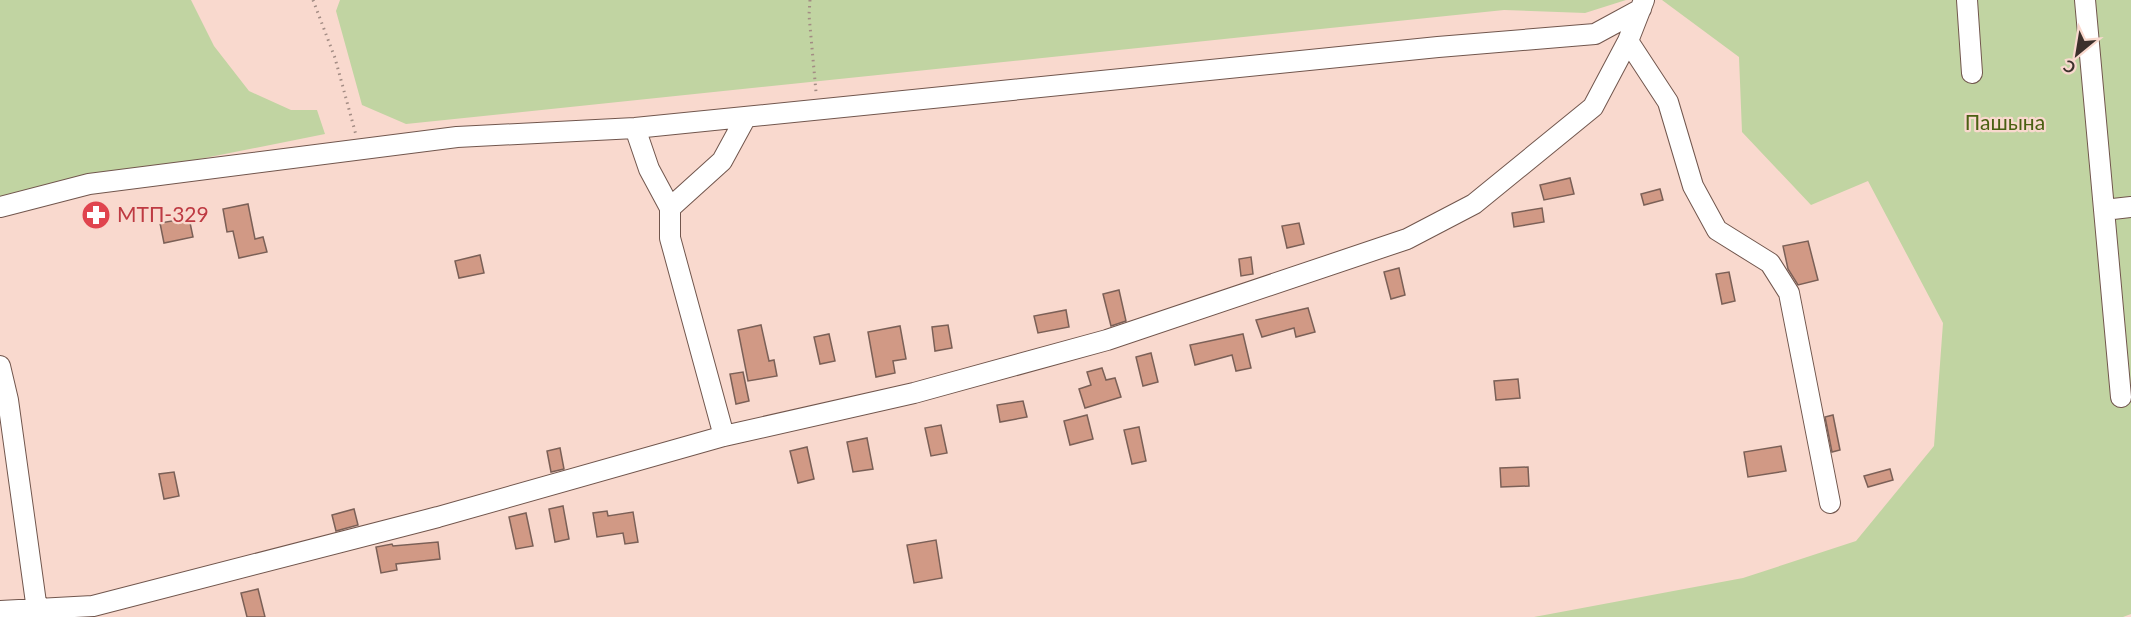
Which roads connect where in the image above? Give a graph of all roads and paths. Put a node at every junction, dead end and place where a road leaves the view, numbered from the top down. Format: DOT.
graph roads {
  1 [pos="313,0"];
  2 [pos="810,0"];
  3 [pos="1967,0"];
  4 [pos="2085,0"];
  5 [pos="1642,4"];
  6 [pos="1628,41"];
  7 [pos="1972,73"];
  8 [pos="817,109"];
  9 [pos="746,117"];
  10 [pos="635,128"];
  11 [pos="360,148"];
  12 [pos="0,207"];
  13 [pos="2131,207"];
  14 [pos="670,208"];
  15 [pos="2104,210"];
  16 [pos="0,366"];
  17 [pos="2121,397"];
  18 [pos="724,436"];
  19 [pos="1830,503"];
  20 [pos="37,610"];
  21 [pos="0,611"];
  1 -- 11 [label="path"];
  2 -- 8 [label="path"];
  3 -- 7 [label="street"];
  4 -- 15 [label="street"];
  5 -- 6 [label="street"];
  5 -- 8 [label="street"];
  6 -- 18 [label="street"];
  6 -- 19 [label="street"];
  8 -- 9 [label="street"];
  9 -- 10 [label="street"];
  9 -- 14 [label="street"];
  10 -- 11 [label="street"];
  10 -- 14 [label="street"];
  11 -- 12 [label="street"];
  13 -- 15 [label="street"];
  14 -- 18 [label="street"];
  15 -- 17 [label="street"];
  16 -- 20 [label="street"];
  18 -- 20 [label="street"];
  20 -- 21 [label="street"];
}
